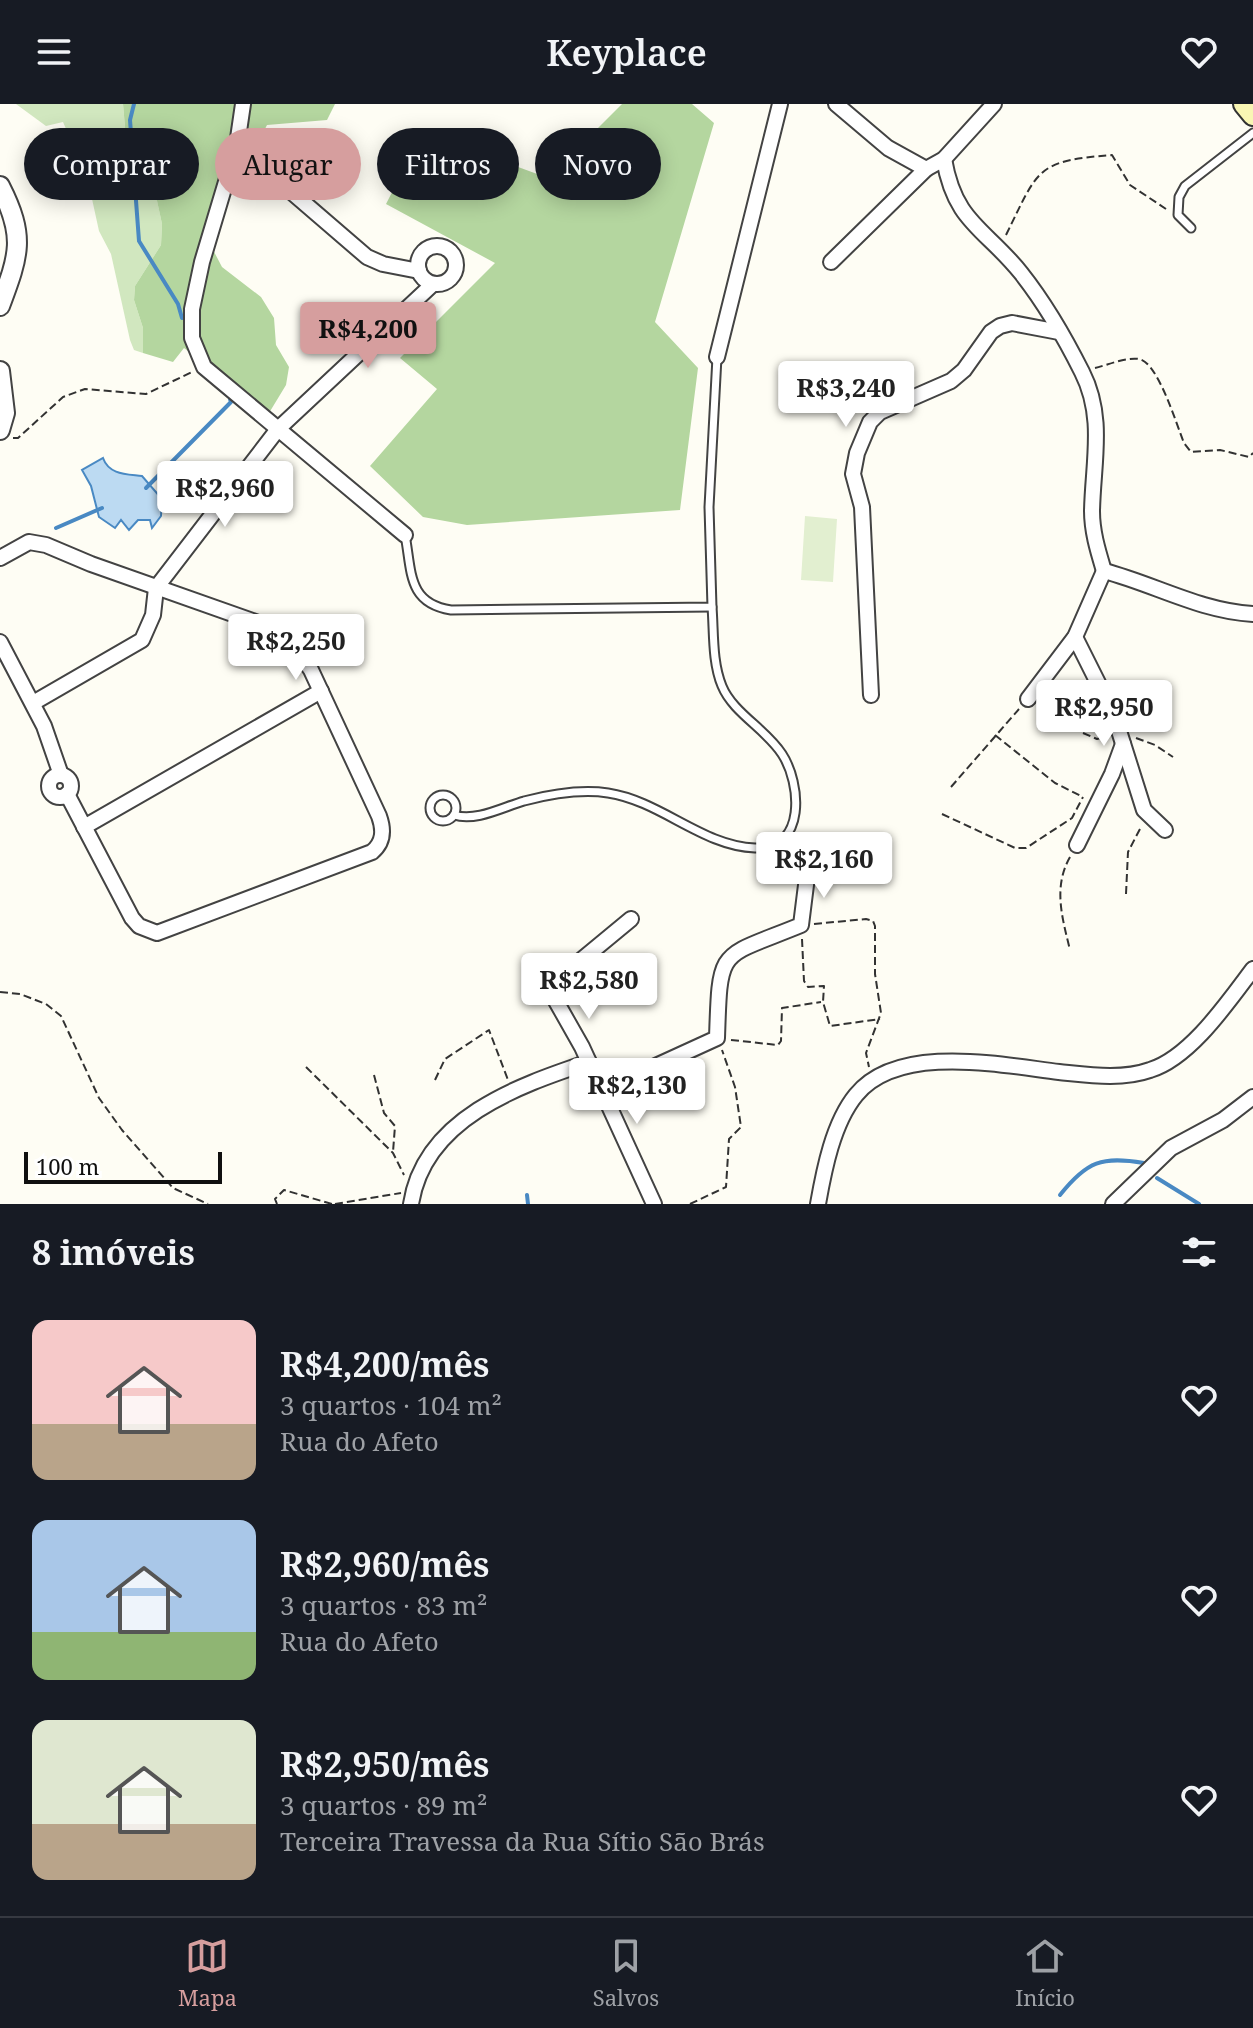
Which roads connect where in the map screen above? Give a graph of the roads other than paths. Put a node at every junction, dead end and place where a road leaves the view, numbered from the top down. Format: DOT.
graph roads {
  1 [pos="243,104"];
  2 [pos="780,104"];
  3 [pos="836,104"];
  4 [pos="994,104"];
  5 [pos="1244,104"];
  6 [pos="1253,115"];
  7 [pos="239,128"];
  8 [pos="1253,133"];
  9 [pos="944,159"];
  10 [pos="926,169"];
  11 [pos="0,186"];
  12 [pos="221,200"];
  13 [pos="301,200"];
  14 [pos="1191,228"];
  15 [pos="831,262"];
  16 [pos="419,271"];
  17 [pos="433,284"];
  18 [pos="0,306"];
  19 [pos="1059,332"];
  20 [pos="717,357"];
  21 [pos="0,371"];
  22 [pos="278,429"];
  23 [pos="6,434"];
  24 [pos="405,535"];
  25 [pos="0,558"];
  26 [pos="1104,571"];
  27 [pos="156,588"];
  28 [pos="712,607"];
  29 [pos="1253,614"];
  30 [pos="1075,637"];
  31 [pos="0,642"];
  32 [pos="321,691"];
  33 [pos="871,695"];
  34 [pos="1028,699"];
  35 [pos="33,703"];
  36 [pos="1123,744"];
  37 [pos="454,815"];
  38 [pos="84,827"];
  39 [pos="1165,830"];
  40 [pos="1077,845"];
  41 [pos="808,869"];
  42 [pos="631,919"];
  43 [pos="1253,969"];
  44 [pos="589,1062"];
  45 [pos="601,1091"];
  46 [pos="1253,1097"];
  47 [pos="412,1198"];
  48 [pos="654,1204"];
  49 [pos="818,1204"];
  50 [pos="1113,1204"];
  1 -- 7 [label="street"];
  2 -- 20 [label="street"];
  3 -- 10 [label="street"];
  4 -- 9 [label="street"];
  5 -- 6 [label="main road"];
  8 -- 14 [label="lane"];
  9 -- 10 [label="street"];
  9 -- 19 [label="street"];
  10 -- 15 [label="street"];
  11 -- 18 [label="street"];
  12 -- 22 [label="street"];
  13 -- 16 [label="street"];
  16 -- 17 [label="street"];
  16 -- 17 [label="street"];
  17 -- 22 [label="street"];
  19 -- 26 [label="street"];
  19 -- 33 [label="street"];
  20 -- 28 [label="lane"];
  21 -- 23 [label="street"];
  22 -- 24 [label="street"];
  22 -- 27 [label="street"];
  24 -- 28 [label="lane"];
  25 -- 27 [label="street"];
  26 -- 29 [label="street"];
  26 -- 30 [label="street"];
  27 -- 32 [label="street"];
  27 -- 35 [label="street"];
  28 -- 37 [label="lane"];
  30 -- 34 [label="street"];
  30 -- 36 [label="street"];
  31 -- 35 [label="street"];
  32 -- 38 [label="street"];
  32 -- 38 [label="street"];
  35 -- 38 [label="street"];
  36 -- 39 [label="street"];
  36 -- 40 [label="street"];
  41 -- 45 [label="street"];
  42 -- 44 [label="street"];
  43 -- 49 [label="street"];
  44 -- 45 [label="street"];
  44 -- 47 [label="street"];
  45 -- 48 [label="street"];
  46 -- 50 [label="street"];
}
